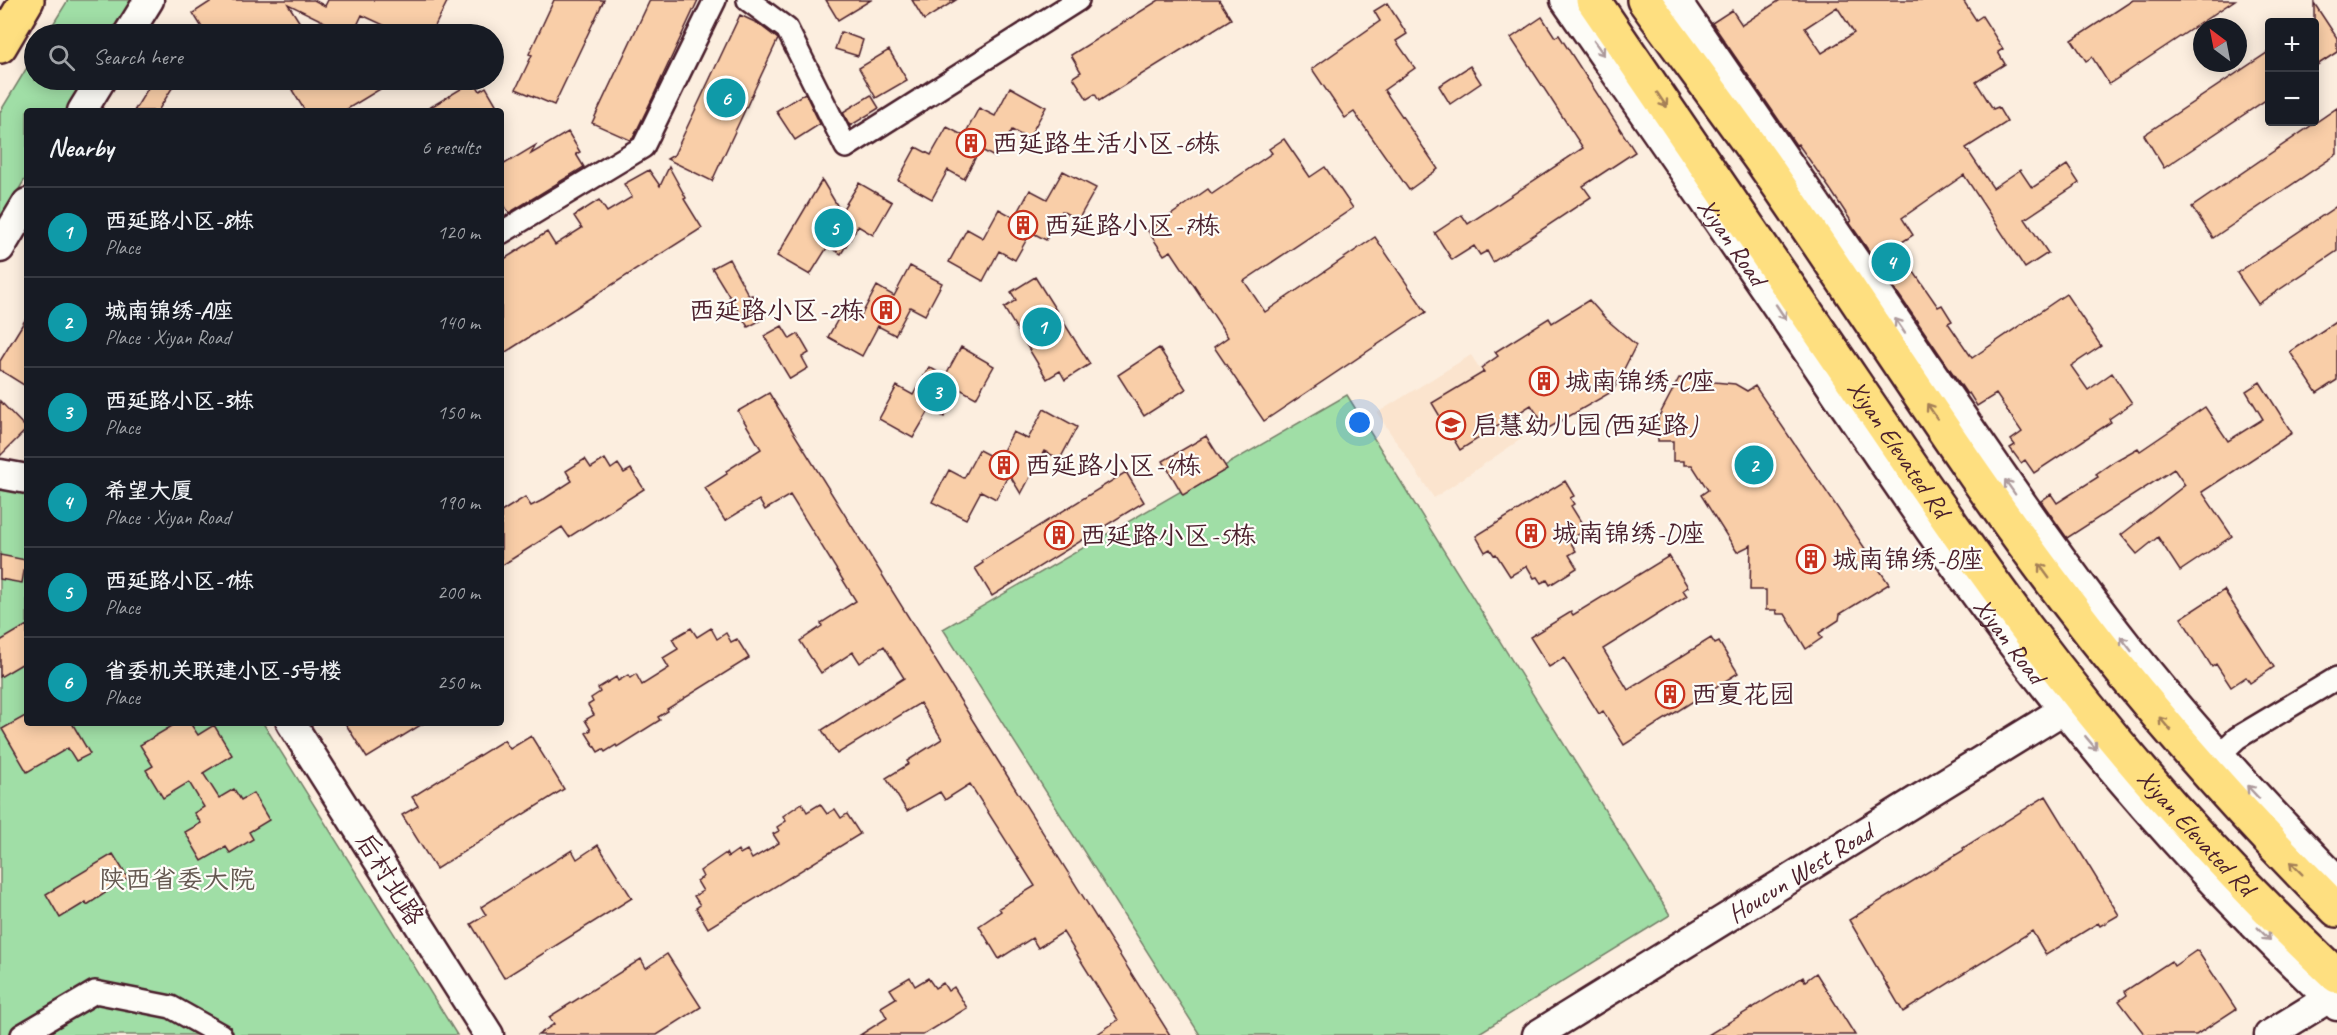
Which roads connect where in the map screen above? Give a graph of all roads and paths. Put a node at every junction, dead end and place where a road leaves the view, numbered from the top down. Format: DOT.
graph roads {
  1 [pos="27,0"];
  2 [pos="149,0"];
  3 [pos="715,0"];
  4 [pos="748,0"];
  5 [pos="1078,0"];
  6 [pos="1565,0"];
  7 [pos="1593,0"];
  8 [pos="1644,0"];
  9 [pos="1676,0"];
  10 [pos="134,24"];
  11 [pos="0,46"];
  12 [pos="95,90"];
  13 [pos="84,108"];
  14 [pos="24,208"];
  15 [pos="504,231"];
  16 [pos="0,248"];
  17 [pos="0,474"];
  18 [pos="24,478"];
  19 [pos="2337,678"];
  20 [pos="2063,710"];
  21 [pos="293,726"];
  22 [pos="2219,755"];
  23 [pos="2337,880"];
  24 [pos="2337,910"];
  25 [pos="2334,993"];
  26 [pos="22,1035"];
  27 [pos="221,1035"];
  28 [pos="489,1035"];
  29 [pos="1537,1035"];
  30 [pos="2269,1035"];
  1 -- 11 [label="highway"];
  2 -- 10 [label="main road"];
  3 -- 15 [label="street"];
  4 -- 5 [label="street"];
  6 -- 20 [label="main road, Xiyan Road, one-way"];
  7 -- 25 [label="highway, Xiyan Elevated Rd, one-way"];
  24 -- 8 [label="highway, Xiyan Elevated Rd, one-way"];
  22 -- 9 [label="main road, one-way"];
  12 -- 13 [label="main road"];
  14 -- 16 [label="main road"];
  17 -- 18 [label="main road"];
  19 -- 22 [label="street"];
  20 -- 25 [label="main road, Xiyan Road, one-way"];
  20 -- 29 [label="main road, Houcun West Road"];
  21 -- 28 [label="main road, 后村北路"];
  23 -- 22 [label="main road, one-way"];
  25 -- 30 [label="main road"];
  26 -- 27 [label="street"];
}
